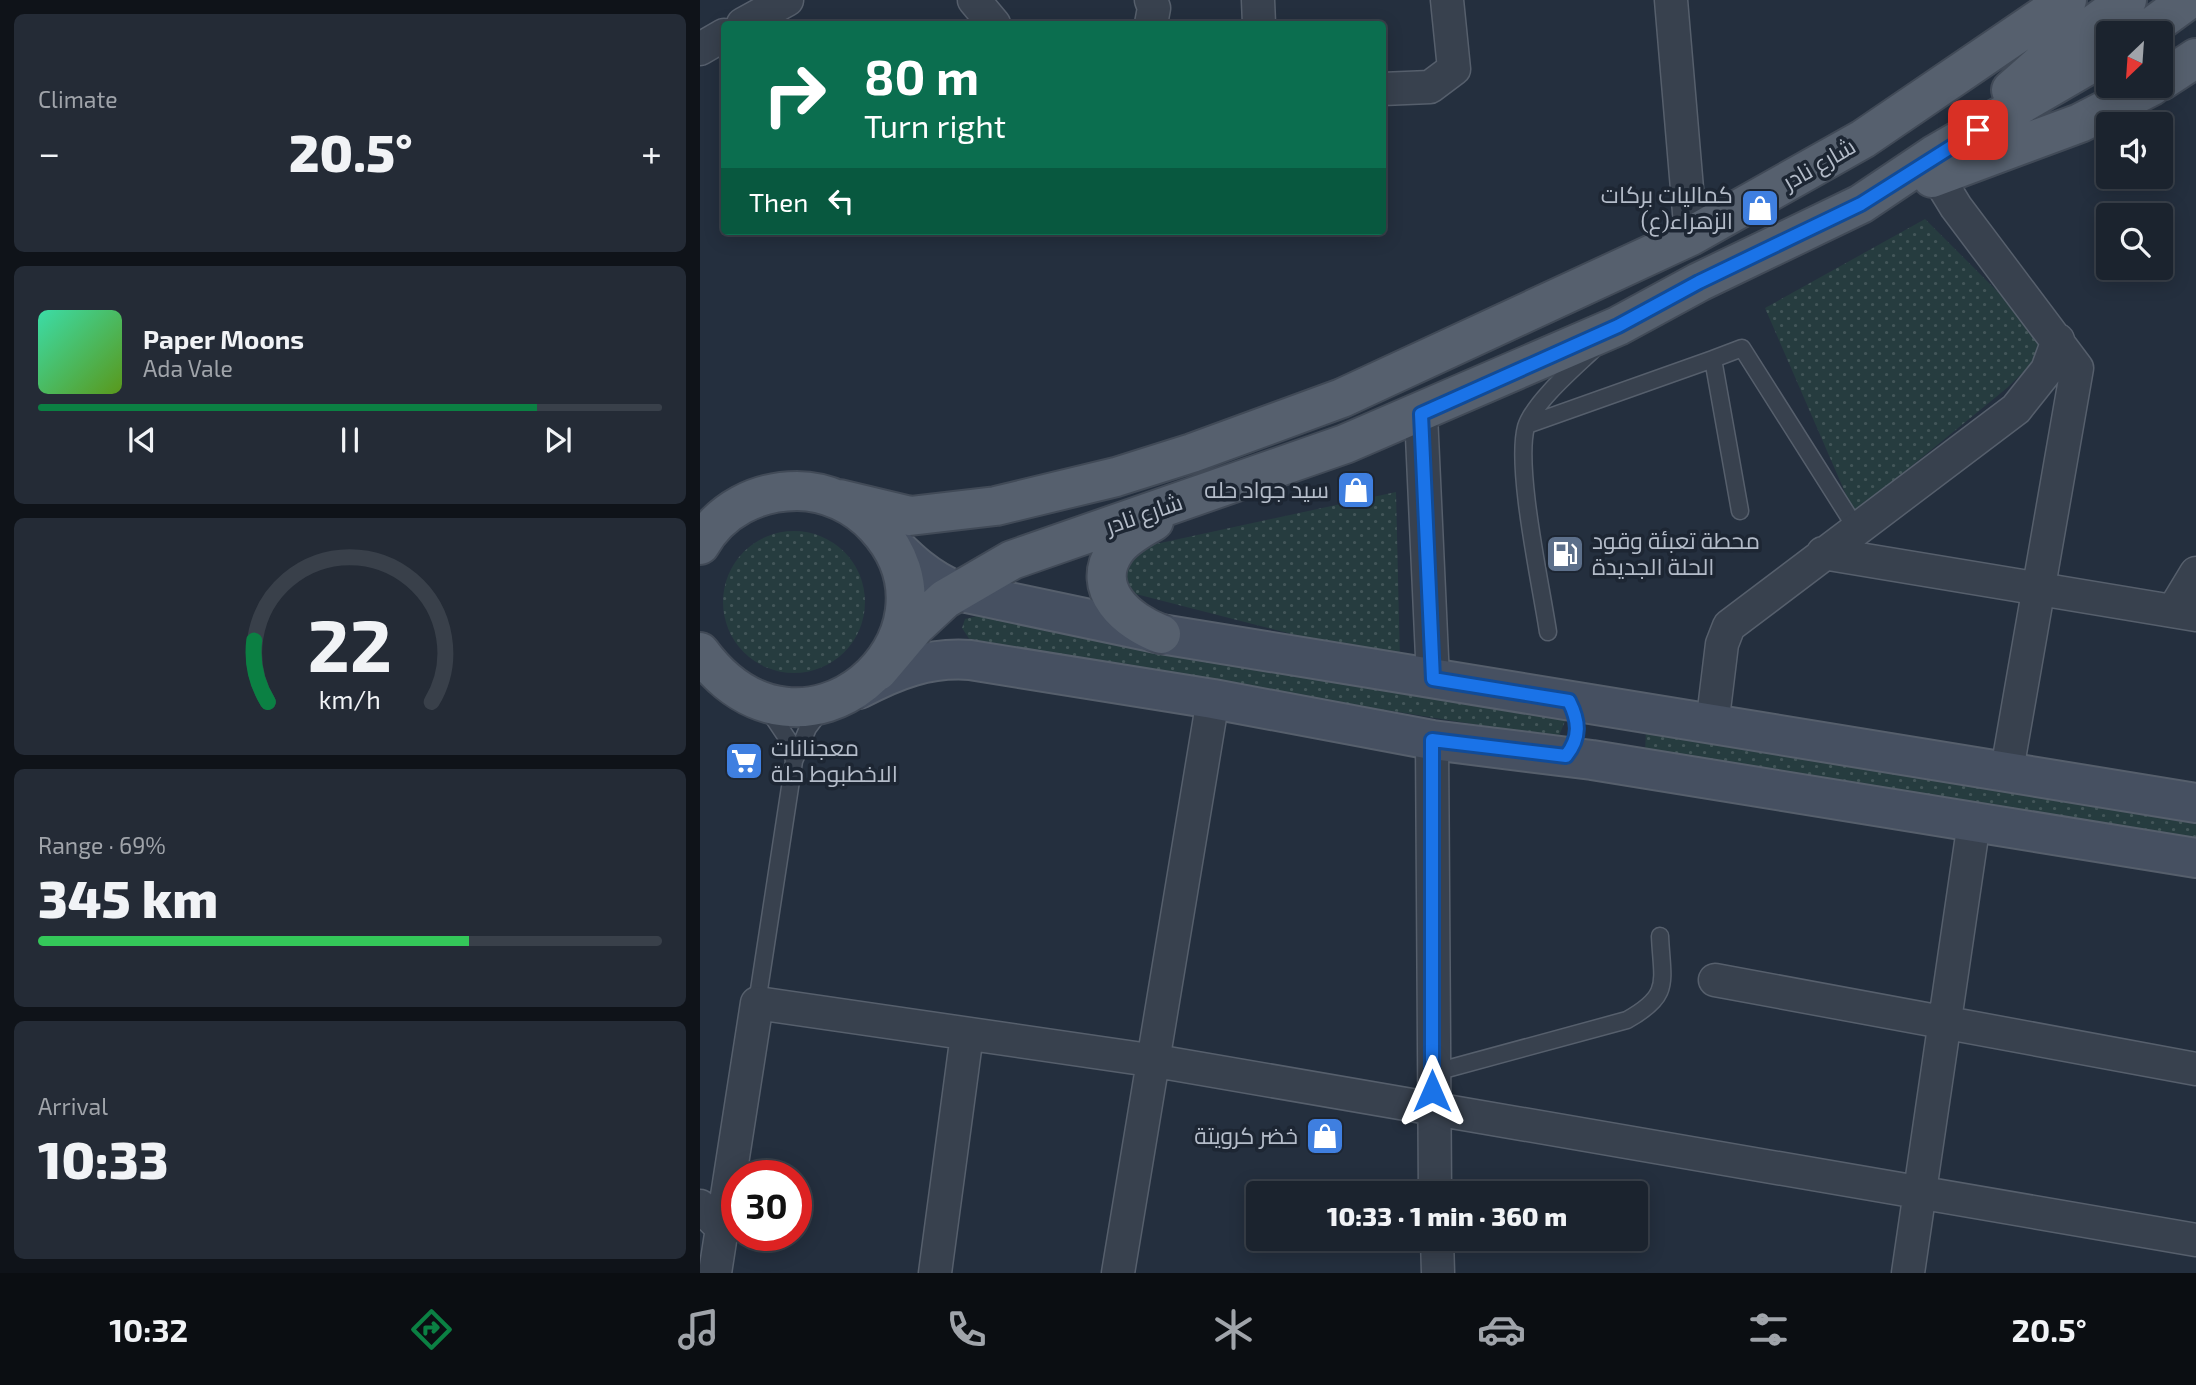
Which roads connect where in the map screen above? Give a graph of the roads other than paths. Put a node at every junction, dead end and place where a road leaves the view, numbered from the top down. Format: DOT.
graph roads {
  1 [pos="787,0"];
  2 [pos="974,0"];
  3 [pos="1151,0"];
  4 [pos="1258,0"];
  5 [pos="1447,0"];
  6 [pos="1671,0"];
  7 [pos="2127,0"];
  8 [pos="2188,0"];
  9 [pos="2064,2"];
  10 [pos="748,21"];
  11 [pos="992,21"];
  12 [pos="1152,21"];
  13 [pos="1259,21"];
  14 [pos="2159,21"];
  15 [pos="721,37"];
  16 [pos="700,49"];
  17 [pos="2196,58"];
  18 [pos="2096,61"];
  19 [pos="2174,72"];
  20 [pos="1386,89"];
  21 [pos="2129,98"];
  22 [pos="1930,165"];
  23 [pos="1691,236"];
  24 [pos="1618,326"];
  25 [pos="2057,340"];
  26 [pos="1713,359"];
  27 [pos="1421,414"];
  28 [pos="1527,425"];
  29 [pos="1244,481"];
  30 [pos="839,499"];
  31 [pos="1740,511"];
  32 [pos="1856,528"];
  33 [pos="705,537"];
  34 [pos="885,537"];
  35 [pos="1823,553"];
  36 [pos="2196,573"];
  37 [pos="2039,590"];
  38 [pos="957,591"];
  39 [pos="2185,613"];
  40 [pos="1548,632"];
  41 [pos="1161,634"];
  42 [pos="700,652"];
  43 [pos="700,679"];
  44 [pos="1433,679"];
  45 [pos="855,688"];
  46 [pos="748,696"];
  47 [pos="1213,699"];
  48 [pos="1569,701"];
  49 [pos="1648,715"];
  50 [pos="1712,726"];
  51 [pos="1432,740"];
  52 [pos="1566,756"];
  53 [pos="794,761"];
  54 [pos="1636,767"];
  55 [pos="2007,770"];
  56 [pos="2196,803"];
  57 [pos="1974,822"];
  58 [pos="2196,858"];
  59 [pos="1660,936"];
  60 [pos="1715,980"];
  61 [pos="757,1003"];
  62 [pos="1944,1022"];
  63 [pos="967,1034"];
  64 [pos="1156,1061"];
  65 [pos="2196,1069"];
  66 [pos="1432,1073"];
  67 [pos="1432,1109"];
  68 [pos="733,1160"];
  69 [pos="1435,1181"];
  70 [pos="1919,1190"];
  71 [pos="700,1206"];
  72 [pos="721,1227"];
  73 [pos="721,1234"];
  74 [pos="2196,1240"];
  75 [pos="1437,1251"];
  76 [pos="715,1273"];
  77 [pos="935,1273"];
  78 [pos="1118,1273"];
  79 [pos="1438,1273"];
  80 [pos="1908,1273"];
  1 -- 10 [label="street"];
  2 -- 11 [label="street"];
  3 -- 12 [label="street"];
  4 -- 13 [label="street"];
  5 -- 20 [label="street"];
  6 -- 23 [label="street"];
  7 -- 22 [label="main road"];
  8 -- 14 [label="main road"];
  9 -- 23 [label="main road, شارع نادر"];
  15 -- 16 [label="street"];
  17 -- 19 [label="main road"];
  18 -- 22 [label="main road"];
  21 -- 22 [label="main road"];
  22 -- 24 [label="main road, شارع نادر"];
  22 -- 25 [label="street"];
  23 -- 30 [label="main road, شارع نادر"];
  24 -- 27 [label="main road, شارع نادر"];
  24 -- 28 [label="lane"];
  25 -- 32 [label="street"];
  25 -- 37 [label="street"];
  26 -- 28 [label="lane"];
  26 -- 31 [label="lane"];
  26 -- 32 [label="lane"];
  27 -- 29 [label="main road, شارع نادر"];
  27 -- 44 [label="street"];
  28 -- 40 [label="lane"];
  29 -- 38 [label="main road, شارع نادر"];
  29 -- 41 [label="main road"];
  30 -- 33 [label="main road, شارع نادر"];
  30 -- 34 [label="main road"];
  32 -- 35 [label="street"];
  34 -- 38 [label="street"];
  34 -- 45 [label="main road"];
  35 -- 37 [label="street"];
  35 -- 50 [label="street"];
  36 -- 39 [label="street"];
  37 -- 39 [label="street"];
  37 -- 55 [label="street"];
  38 -- 41 [label="street"];
  38 -- 45 [label="main road, شارع نادر"];
  41 -- 44 [label="street"];
  42 -- 46 [label="main road"];
  43 -- 46 [label="main road"];
  44 -- 48 [label="street"];
  45 -- 46 [label="main road"];
  45 -- 47 [label="street"];
  45 -- 53 [label="lane"];
  46 -- 53 [label="lane"];
  47 -- 51 [label="street"];
  47 -- 64 [label="street"];
  48 -- 49 [label="street"];
  48 -- 52 [label="street"];
  49 -- 50 [label="street"];
  49 -- 54 [label="street"];
  50 -- 55 [label="street"];
  51 -- 52 [label="street"];
  51 -- 66 [label="street"];
  52 -- 54 [label="street"];
  53 -- 61 [label="lane"];
  54 -- 57 [label="street"];
  55 -- 56 [label="street"];
  57 -- 58 [label="street"];
  57 -- 62 [label="street"];
  59 -- 66 [label="lane"];
  60 -- 62 [label="street"];
  61 -- 63 [label="street"];
  61 -- 68 [label="street"];
  62 -- 65 [label="street"];
  62 -- 70 [label="street"];
  63 -- 64 [label="street"];
  63 -- 77 [label="street"];
  64 -- 67 [label="street"];
  64 -- 78 [label="street"];
  66 -- 67 [label="street"];
  67 -- 69 [label="street"];
  67 -- 70 [label="street"];
  70 -- 74 [label="street"];
  70 -- 80 [label="street"];
  71 -- 72 [label="street"];
  73 -- 76 [label="street"];
  75 -- 79 [label="street"];
}
